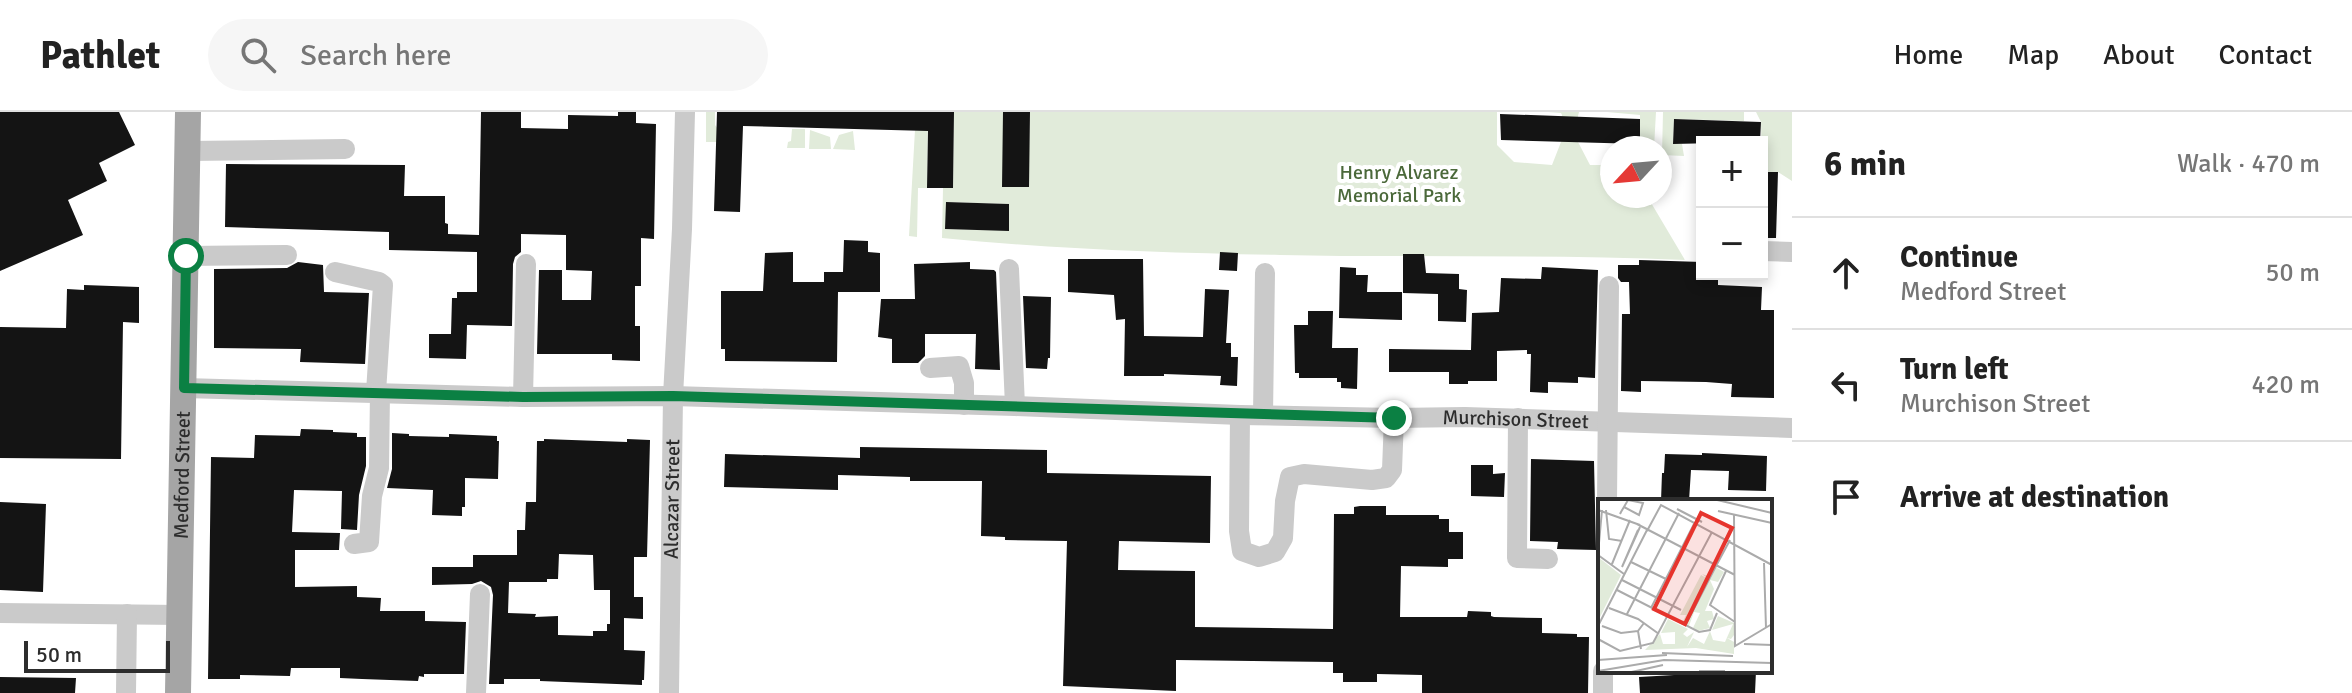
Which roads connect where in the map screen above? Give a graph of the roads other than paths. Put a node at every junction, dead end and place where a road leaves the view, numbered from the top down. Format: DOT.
graph roads {
  1 [pos="188,112"];
  2 [pos="685,112"];
  3 [pos="345,149"];
  4 [pos="187,151"];
  5 [pos="1768,251"];
  6 [pos="1792,252"];
  7 [pos="287,255"];
  8 [pos="186,256"];
  9 [pos="526,264"];
  10 [pos="1009,269"];
  11 [pos="335,272"];
  12 [pos="1265,273"];
  13 [pos="1609,286"];
  14 [pos="930,368"];
  15 [pos="184,388"];
  16 [pos="378,392"];
  17 [pos="673,396"];
  18 [pos="523,397"];
  19 [pos="964,405"];
  20 [pos="1015,406"];
  21 [pos="1240,415"];
  22 [pos="1263,415"];
  23 [pos="1394,418"];
  24 [pos="1518,418"];
  25 [pos="1608,422"];
  26 [pos="1792,428"];
  27 [pos="1607,499"];
  28 [pos="354,544"];
  29 [pos="1548,559"];
  30 [pos="480,594"];
  31 [pos="0,613"];
  32 [pos="127,614"];
  33 [pos="180,615"];
  34 [pos="126,693"];
  35 [pos="178,693"];
  36 [pos="476,693"];
  37 [pos="669,693"];
  1 -- 4 [label="main road, Medford Street"];
  2 -- 17 [label="street, Alcazar Street"];
  3 -- 4 [label="street"];
  4 -- 8 [label="main road, Medford Street"];
  5 -- 6 [label="street"];
  7 -- 8 [label="street"];
  8 -- 15 [label="main road, Medford Street"];
  9 -- 18 [label="street"];
  10 -- 20 [label="street"];
  11 -- 16 [label="street"];
  12 -- 22 [label="street"];
  13 -- 25 [label="street"];
  14 -- 19 [label="street"];
  15 -- 16 [label="street, Murchison Street"];
  15 -- 33 [label="main road, Medford Street"];
  16 -- 18 [label="street, Murchison Street"];
  16 -- 28 [label="street"];
  17 -- 18 [label="street, Murchison Street"];
  17 -- 19 [label="street, Murchison Street"];
  17 -- 37 [label="street, Alcazar Street"];
  19 -- 20 [label="street, Murchison Street"];
  20 -- 21 [label="street, Murchison Street"];
  21 -- 22 [label="street, Murchison Street"];
  21 -- 23 [label="street"];
  22 -- 23 [label="street, Murchison Street"];
  23 -- 24 [label="street, Murchison Street"];
  24 -- 25 [label="street, Murchison Street"];
  24 -- 29 [label="street"];
  25 -- 26 [label="street, Murchison Street"];
  25 -- 27 [label="street"];
  30 -- 36 [label="street"];
  31 -- 32 [label="street"];
  32 -- 33 [label="street"];
  32 -- 34 [label="street"];
  33 -- 35 [label="main road, Medford Street"];
}
